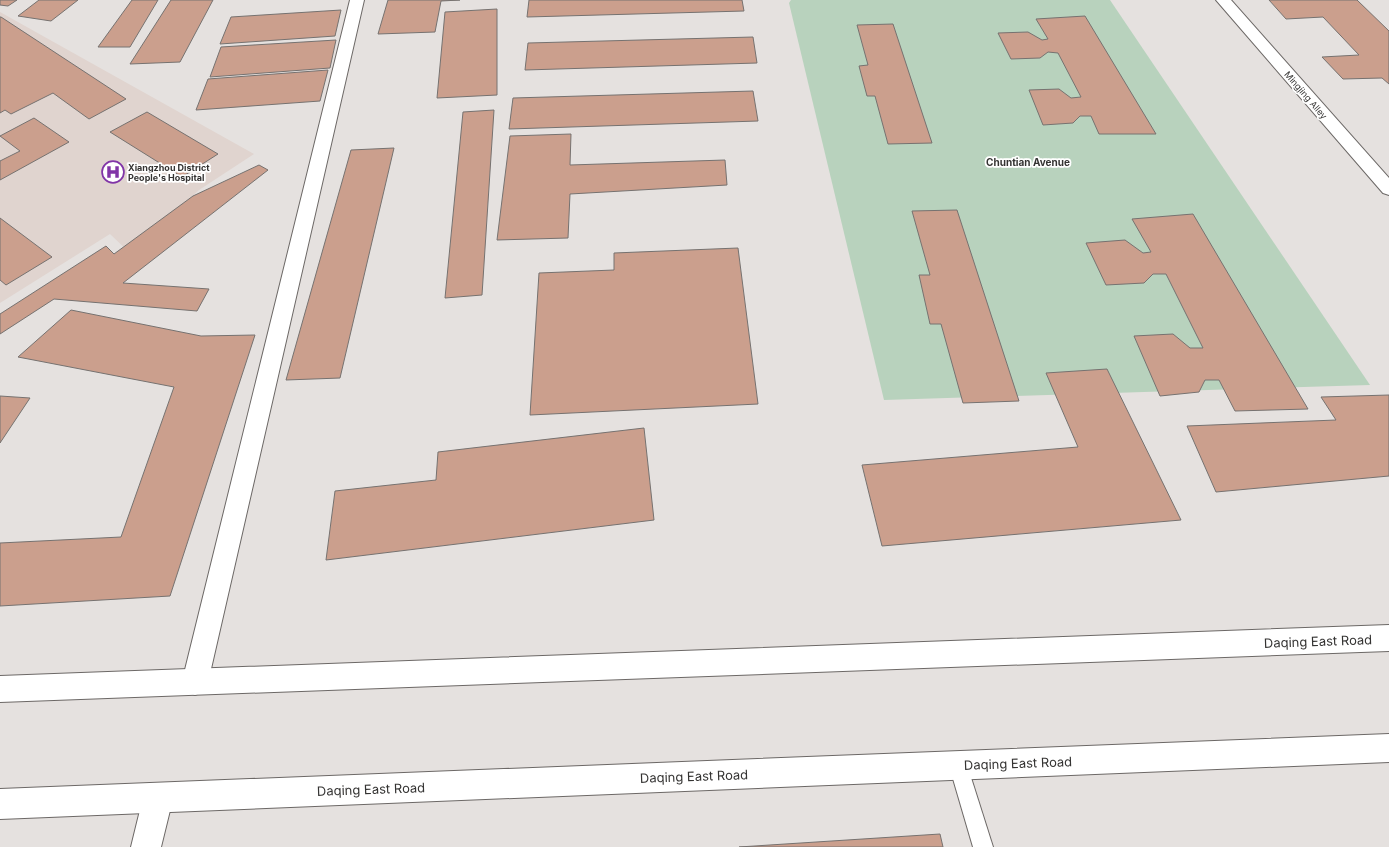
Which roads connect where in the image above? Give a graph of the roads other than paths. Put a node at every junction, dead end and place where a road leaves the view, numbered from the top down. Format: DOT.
graph roads {
  1 [pos="357,0"];
  2 [pos="1223,0"];
  3 [pos="1389,189"];
  4 [pos="1389,638"];
  5 [pos="195,682"];
  6 [pos="0,689"];
  7 [pos="1389,748"];
  8 [pos="958,765"];
  9 [pos="158,798"];
  10 [pos="0,804"];
  11 [pos="146,847"];
  12 [pos="983,847"];
  1 -- 5 [label="main road"];
  2 -- 3 [label="main road, Mingjing Alley"];
  4 -- 5 [label="main road, Daqing East Road"];
  5 -- 6 [label="main road, Daqing East Road"];
  7 -- 8 [label="main road, Daqing East Road"];
  8 -- 9 [label="main road, Daqing East Road"];
  8 -- 12 [label="lane"];
  9 -- 10 [label="main road, Daqing East Road"];
  9 -- 11 [label="main road"];
}
